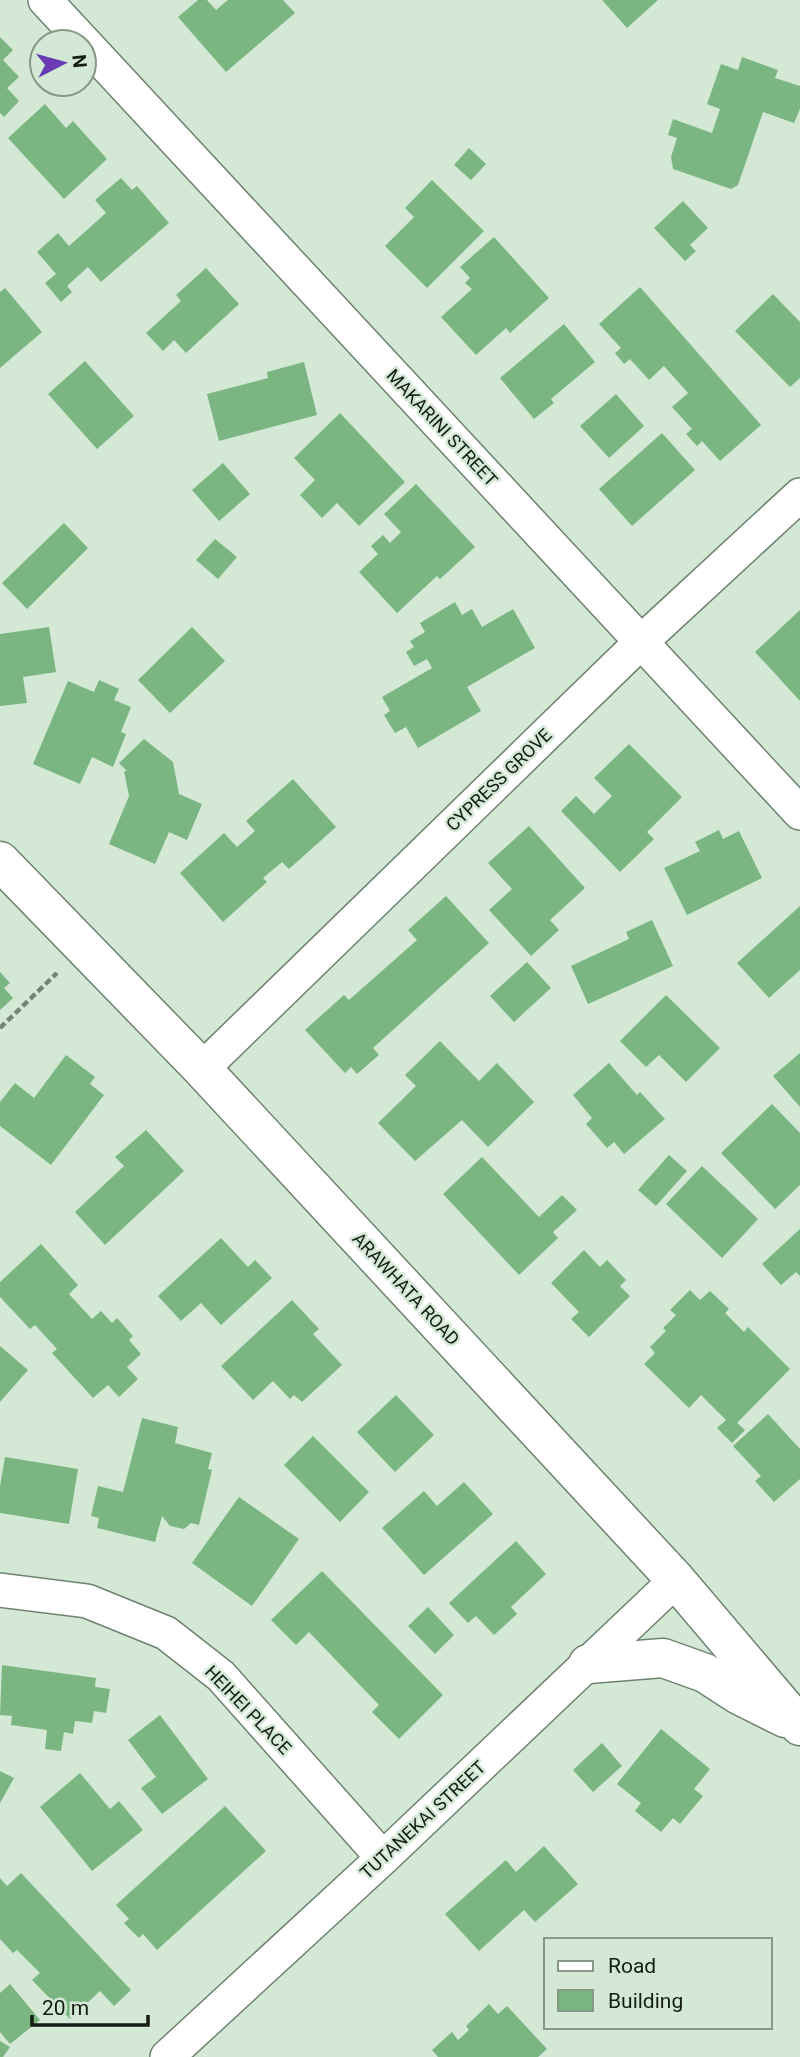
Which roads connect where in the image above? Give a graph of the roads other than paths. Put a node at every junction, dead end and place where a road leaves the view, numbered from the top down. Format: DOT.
graph roads {
  1 [pos="45,0"];
  2 [pos="71,28"];
  3 [pos="98,57"];
  4 [pos="800,495"];
  5 [pos="640,642"];
  6 [pos="800,813"];
  7 [pos="0,861"];
  8 [pos="202,1069"];
  9 [pos="676,1580"];
  10 [pos="0,1590"];
  11 [pos="588,1664"];
  12 [pos="799,1726"];
  13 [pos="383,1858"];
  14 [pos="167,2057"];
  1 -- 2 [label="street, MAKARINI STREET"];
  3 -- 5 [label="street, MAKARINI STREET"];
  4 -- 5 [label="street, CYPRESS GROVE"];
  5 -- 6 [label="street, MAKARINI STREET"];
  5 -- 8 [label="street, CYPRESS GROVE"];
  7 -- 8 [label="main road, ARAWHATA ROAD"];
  8 -- 9 [label="main road, ARAWHATA ROAD"];
  9 -- 11 [label="street, TUTANEKAI STREET"];
  9 -- 12 [label="main road, ARAWHATA ROAD"];
  10 -- 13 [label="street, HEIHEI PLACE"];
  11 -- 12 [label="main road"];
  11 -- 13 [label="street, TUTANEKAI STREET"];
  13 -- 14 [label="street, TUTANEKAI STREET"];
}
